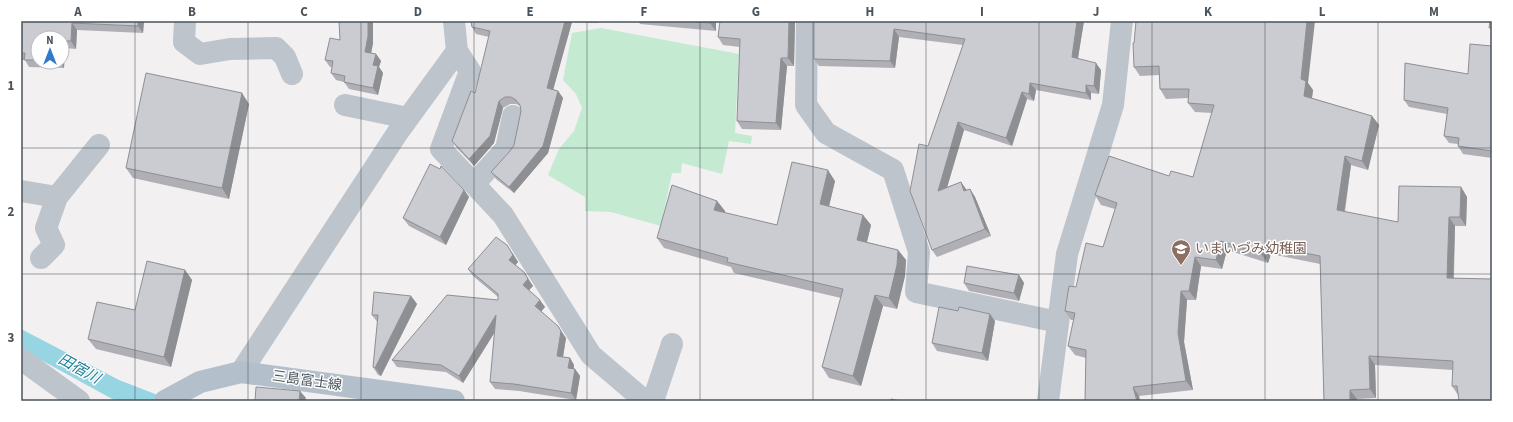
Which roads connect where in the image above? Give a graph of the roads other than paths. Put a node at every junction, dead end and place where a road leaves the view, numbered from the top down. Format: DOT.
graph roads {
  1 [pos="185,21"];
  2 [pos="454,21"];
  3 [pos="807,21"];
  4 [pos="1122,21"];
  5 [pos="457,51"];
  6 [pos="292,74"];
  7 [pos="345,105"];
  8 [pos="513,116"];
  9 [pos="408,118"];
  10 [pos="99,145"];
  11 [pos="474,184"];
  12 [pos="21,191"];
  13 [pos="57,197"];
  14 [pos="41,258"];
  15 [pos="1058,322"];
  16 [pos="672,344"];
  17 [pos="21,359"];
  18 [pos="241,372"];
  19 [pos="168,399"];
  20 [pos="79,401"];
  21 [pos="454,401"];
  22 [pos="645,401"];
  23 [pos="653,401"];
  24 [pos="1048,401"];
  1 -- 6 [label="street"];
  2 -- 5 [label="street"];
  3 -- 15 [label="street"];
  4 -- 15 [label="street"];
  5 -- 9 [label="street"];
  5 -- 11 [label="street"];
  7 -- 9 [label="street"];
  8 -- 11 [label="street"];
  9 -- 18 [label="street"];
  10 -- 13 [label="street"];
  11 -- 22 [label="street"];
  12 -- 13 [label="street"];
  13 -- 14 [label="street"];
  15 -- 24 [label="street"];
  16 -- 23 [label="street"];
  17 -- 20 [label="street"];
  18 -- 19 [label="main road, 三島富士線"];
  18 -- 21 [label="main road, 三島富士線"];
}
